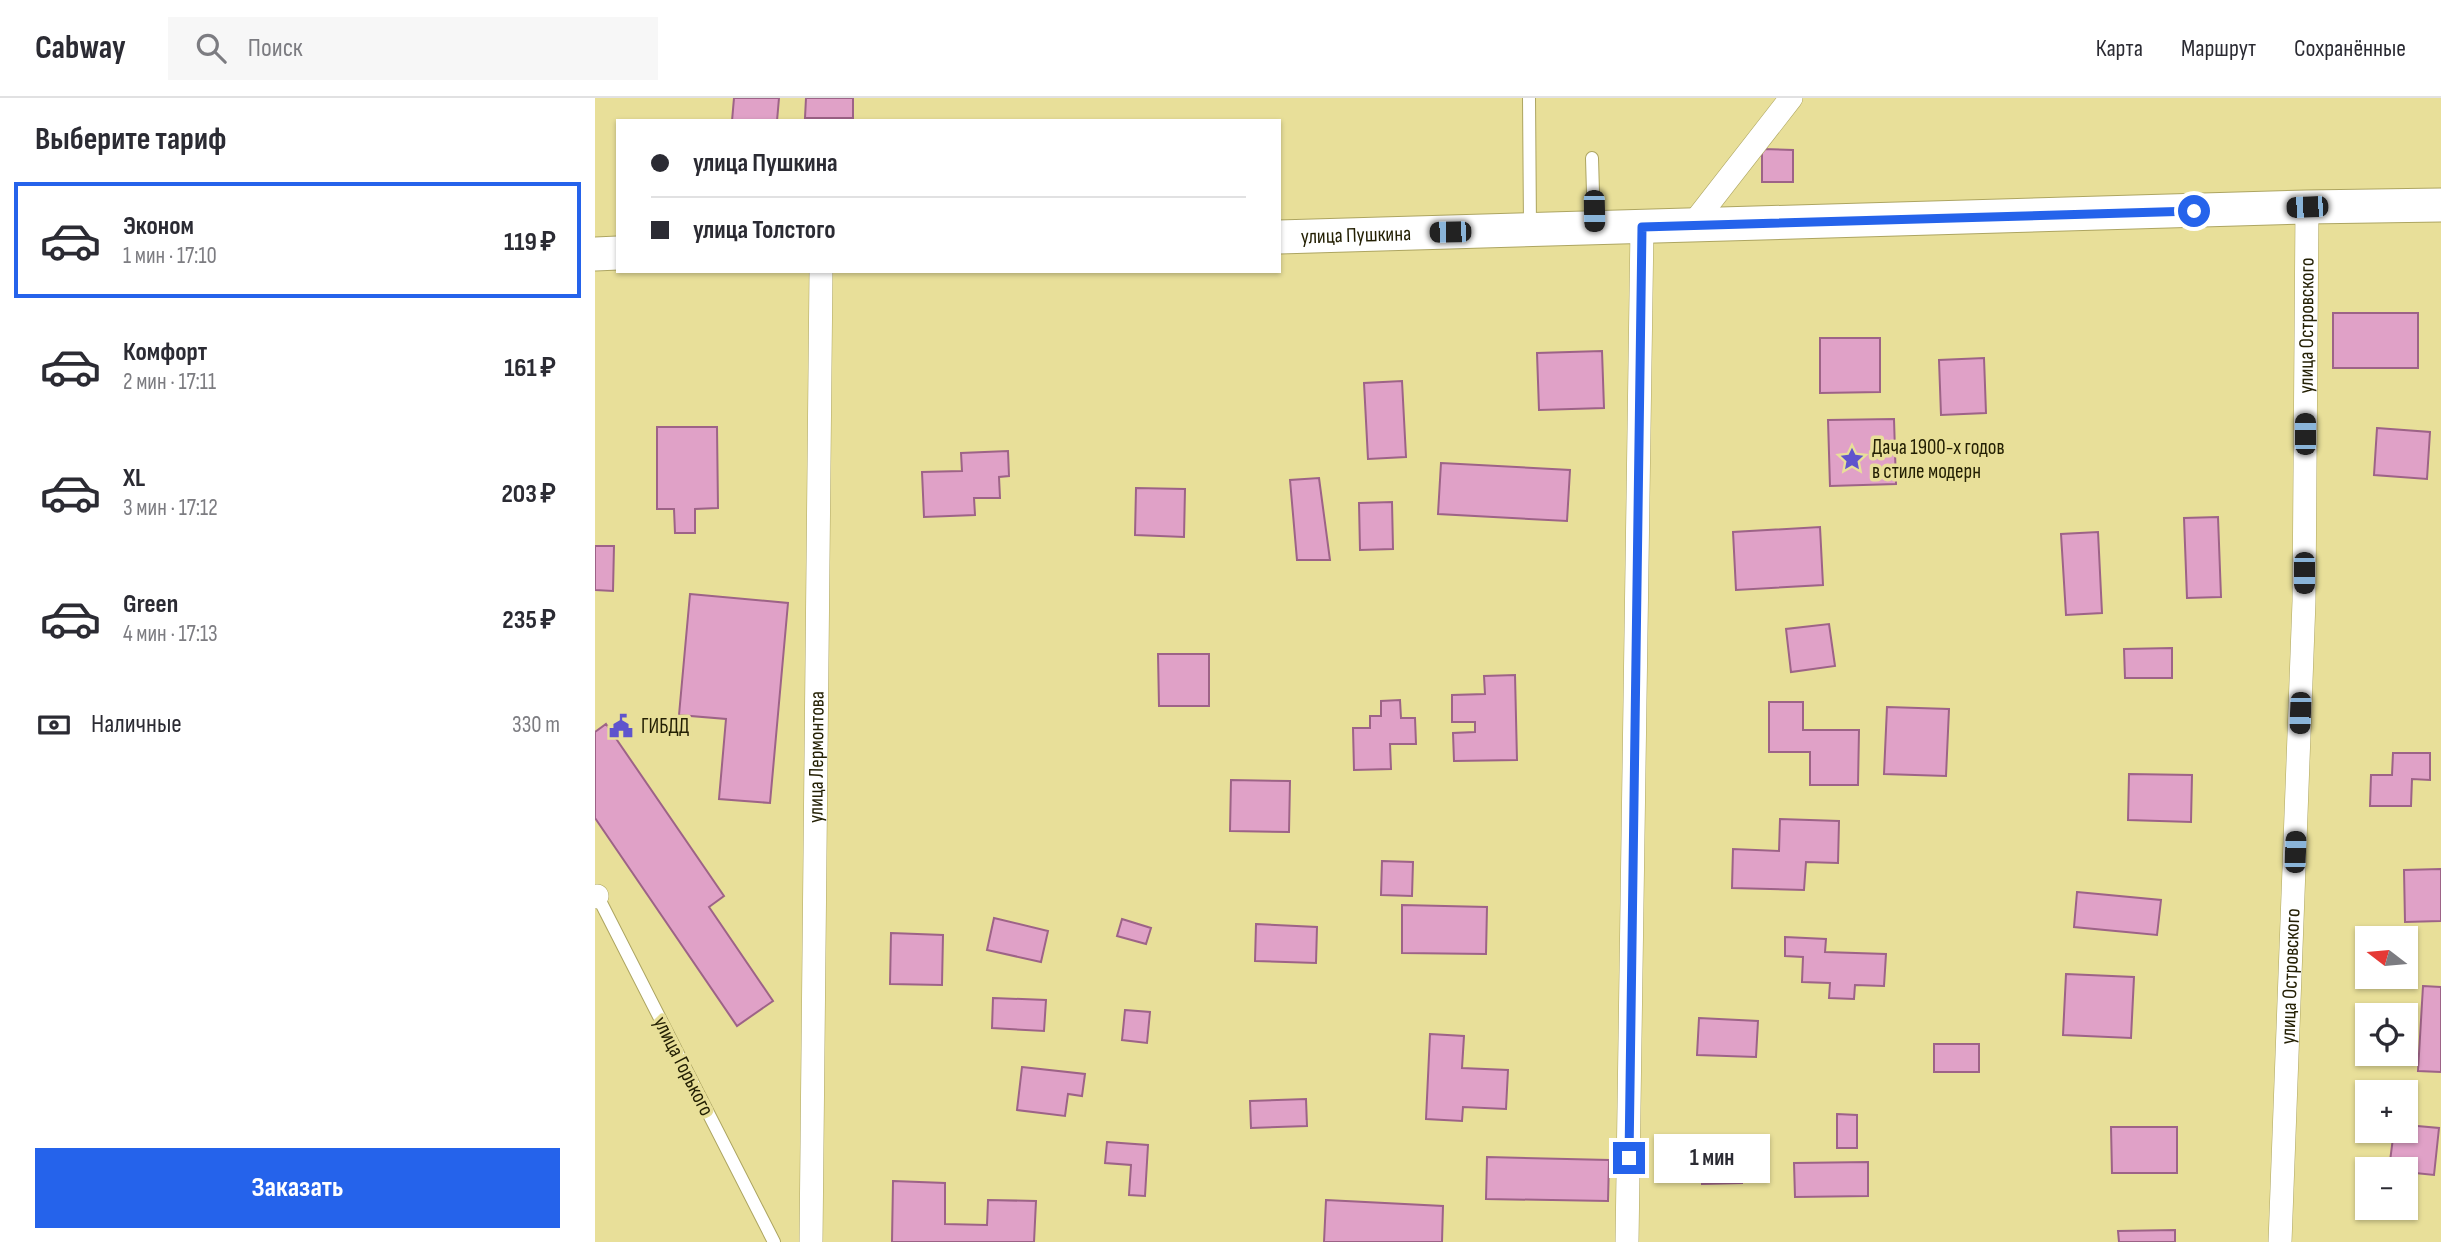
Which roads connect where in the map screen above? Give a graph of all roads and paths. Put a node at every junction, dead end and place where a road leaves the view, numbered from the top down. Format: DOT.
graph roads {
  1 [pos="1529,98"];
  2 [pos="1791,98"];
  3 [pos="1593,158"];
  4 [pos="2441,205"];
  5 [pos="2307,207"];
  6 [pos="1692,225"];
  7 [pos="1642,227"];
  8 [pos="1594,228"];
  9 [pos="1531,230"];
  10 [pos="1281,237"];
  11 [pos="616,253"];
  12 [pos="595,254"];
  13 [pos="821,273"];
  14 [pos="596,895"];
  15 [pos="774,1242"];
  16 [pos="811,1242"];
  17 [pos="1627,1242"];
  18 [pos="2280,1242"];
  1 -- 9 [label="lane"];
  2 -- 6 [label="street"];
  3 -- 8 [label="lane"];
  4 -- 5 [label="main road, улица Пушкина"];
  5 -- 6 [label="main road, улица Пушкина"];
  5 -- 18 [label="street, улица Островского"];
  6 -- 7 [label="main road, улица Пушкина"];
  7 -- 8 [label="main road, улица Пушкина"];
  7 -- 17 [label="street"];
  8 -- 9 [label="main road, улица Пушкина"];
  9 -- 10 [label="main road, улица Пушкина"];
  11 -- 12 [label="main road"];
  13 -- 16 [label="street, улица Лермонтова"];
  14 -- 15 [label="lane, улица Горького"];
}
